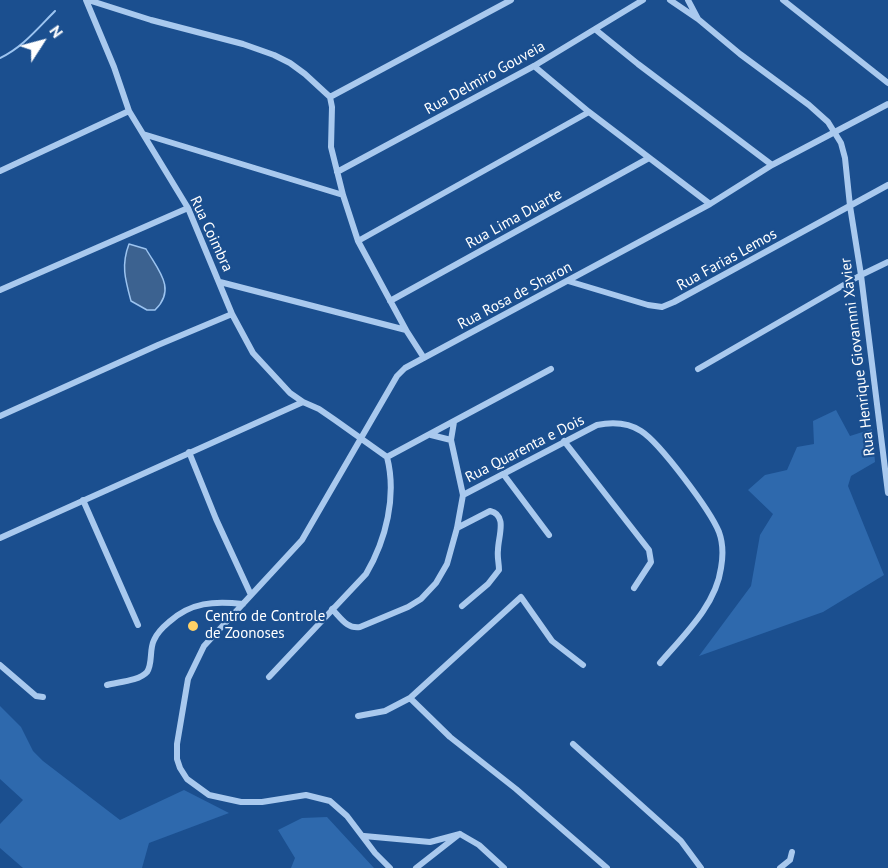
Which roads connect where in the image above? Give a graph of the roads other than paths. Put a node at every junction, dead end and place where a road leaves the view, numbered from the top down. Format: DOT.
graph roads {
  1 [pos="87,0"];
  2 [pos="511,0"];
  3 [pos="643,0"];
  4 [pos="669,0"];
  5 [pos="688,0"];
  6 [pos="783,0"];
  7 [pos="698,20"];
  8 [pos="596,30"];
  9 [pos="534,66"];
  10 [pos="888,83"];
  11 [pos="330,97"];
  12 [pos="888,104"];
  13 [pos="129,111"];
  14 [pos="589,112"];
  15 [pos="836,133"];
  16 [pos="142,134"];
  17 [pos="649,158"];
  18 [pos="772,165"];
  19 [pos="0,171"];
  20 [pos="337,172"];
  21 [pos="888,185"];
  22 [pos="343,195"];
  23 [pos="710,204"];
  24 [pos="850,206"];
  25 [pos="188,208"];
  26 [pos="358,241"];
  27 [pos="888,262"];
  28 [pos="861,275"];
  29 [pos="568,281"];
  30 [pos="220,282"];
  31 [pos="0,290"];
  32 [pos="390,301"];
  33 [pos="232,314"];
  34 [pos="406,330"];
  35 [pos="424,358"];
  36 [pos="551,369"];
  37 [pos="698,369"];
  38 [pos="303,402"];
  39 [pos="0,416"];
  40 [pos="454,422"];
  41 [pos="430,435"];
  42 [pos="361,440"];
  43 [pos="451,440"];
  44 [pos="564,441"];
  45 [pos="189,452"];
  46 [pos="387,457"];
  47 [pos="504,475"];
  48 [pos="888,493"];
  49 [pos="463,495"];
  50 [pos="83,500"];
  51 [pos="457,528"];
  52 [pos="549,535"];
  53 [pos="0,538"];
  54 [pos="634,588"];
  55 [pos="251,595"];
  56 [pos="243,604"];
  57 [pos="462,606"];
  58 [pos="332,609"];
  59 [pos="138,625"];
  60 [pos="660,663"];
  61 [pos="0,665"];
  62 [pos="583,665"];
  63 [pos="269,677"];
  64 [pos="107,685"];
  65 [pos="43,697"];
  66 [pos="410,698"];
  67 [pos="358,716"];
  68 [pos="573,744"];
  69 [pos="460,834"];
  70 [pos="364,836"];
  71 [pos="792,852"];
  72 [pos="782,867"];
  73 [pos="390,868"];
  74 [pos="416,868"];
  75 [pos="504,868"];
  76 [pos="607,868"];
  77 [pos="701,868"];
  1 -- 11 [label="street"];
  1 -- 13 [label="street, Rua Coimbra"];
  2 -- 11 [label="street"];
  3 -- 8 [label="street, Rua Delmiro Gouveia"];
  4 -- 7 [label="street"];
  5 -- 7 [label="street, Rua Henrique Giovannni Xavier"];
  6 -- 10 [label="street"];
  7 -- 15 [label="street, Rua Henrique Giovannni Xavier"];
  8 -- 9 [label="street, Rua Delmiro Gouveia"];
  8 -- 18 [label="street"];
  9 -- 14 [label="street"];
  9 -- 20 [label="street, Rua Delmiro Gouveia"];
  11 -- 20 [label="street"];
  12 -- 15 [label="street, Rua Rosa de Sharon"];
  13 -- 16 [label="street, Rua Coimbra"];
  13 -- 19 [label="street"];
  14 -- 17 [label="street"];
  14 -- 26 [label="street"];
  15 -- 18 [label="street, Rua Rosa de Sharon"];
  15 -- 24 [label="street, Rua Henrique Giovannni Xavier"];
  16 -- 22 [label="street"];
  16 -- 25 [label="street, Rua Coimbra"];
  17 -- 23 [label="street"];
  17 -- 32 [label="street, Rua Lima Duarte"];
  18 -- 23 [label="street, Rua Rosa de Sharon"];
  20 -- 22 [label="street"];
  21 -- 24 [label="street, Rua Farias Lemos"];
  22 -- 26 [label="street"];
  23 -- 29 [label="street, Rua Rosa de Sharon"];
  24 -- 28 [label="street, Rua Henrique Giovannni Xavier"];
  24 -- 29 [label="street, Rua Farias Lemos"];
  25 -- 30 [label="street, Rua Coimbra"];
  25 -- 31 [label="street"];
  26 -- 32 [label="street"];
  27 -- 28 [label="street"];
  28 -- 37 [label="street"];
  28 -- 48 [label="street, Rua Henrique Giovannni Xavier"];
  29 -- 35 [label="street, Rua Rosa de Sharon"];
  30 -- 33 [label="street, Rua Coimbra"];
  30 -- 34 [label="street"];
  32 -- 34 [label="street"];
  33 -- 38 [label="street, Rua Coimbra"];
  33 -- 39 [label="street"];
  34 -- 35 [label="street"];
  35 -- 42 [label="street, Rua Rosa de Sharon"];
  36 -- 40 [label="street"];
  38 -- 42 [label="street, Rua Coimbra"];
  38 -- 45 [label="street"];
  40 -- 41 [label="street"];
  40 -- 43 [label="street"];
  41 -- 43 [label="street"];
  41 -- 46 [label="street"];
  42 -- 46 [label="street, Rua Coimbra"];
  42 -- 55 [label="street, Rua Rosa de Sharon"];
  43 -- 49 [label="street"];
  44 -- 47 [label="street, Rua Quarenta e Dois"];
  44 -- 54 [label="street"];
  44 -- 60 [label="street, Rua Quarenta e Dois"];
  45 -- 50 [label="street"];
  45 -- 55 [label="street"];
  46 -- 58 [label="street"];
  47 -- 49 [label="street, Rua Quarenta e Dois"];
  47 -- 52 [label="street"];
  49 -- 51 [label="street"];
  50 -- 53 [label="street"];
  50 -- 59 [label="street"];
  51 -- 57 [label="street"];
  51 -- 58 [label="street"];
  55 -- 56 [label="street, Rua Rosa de Sharon"];
  56 -- 64 [label="street"];
  56 -- 70 [label="street, Rua Rosa de Sharon"];
  58 -- 63 [label="street"];
  61 -- 65 [label="street"];
  62 -- 66 [label="street"];
  66 -- 67 [label="street"];
  66 -- 76 [label="street"];
  68 -- 77 [label="street"];
  69 -- 70 [label="street"];
  69 -- 74 [label="street"];
  69 -- 75 [label="street"];
  70 -- 73 [label="street, Rua Rosa de Sharon"];
  71 -- 72 [label="street"];
}
